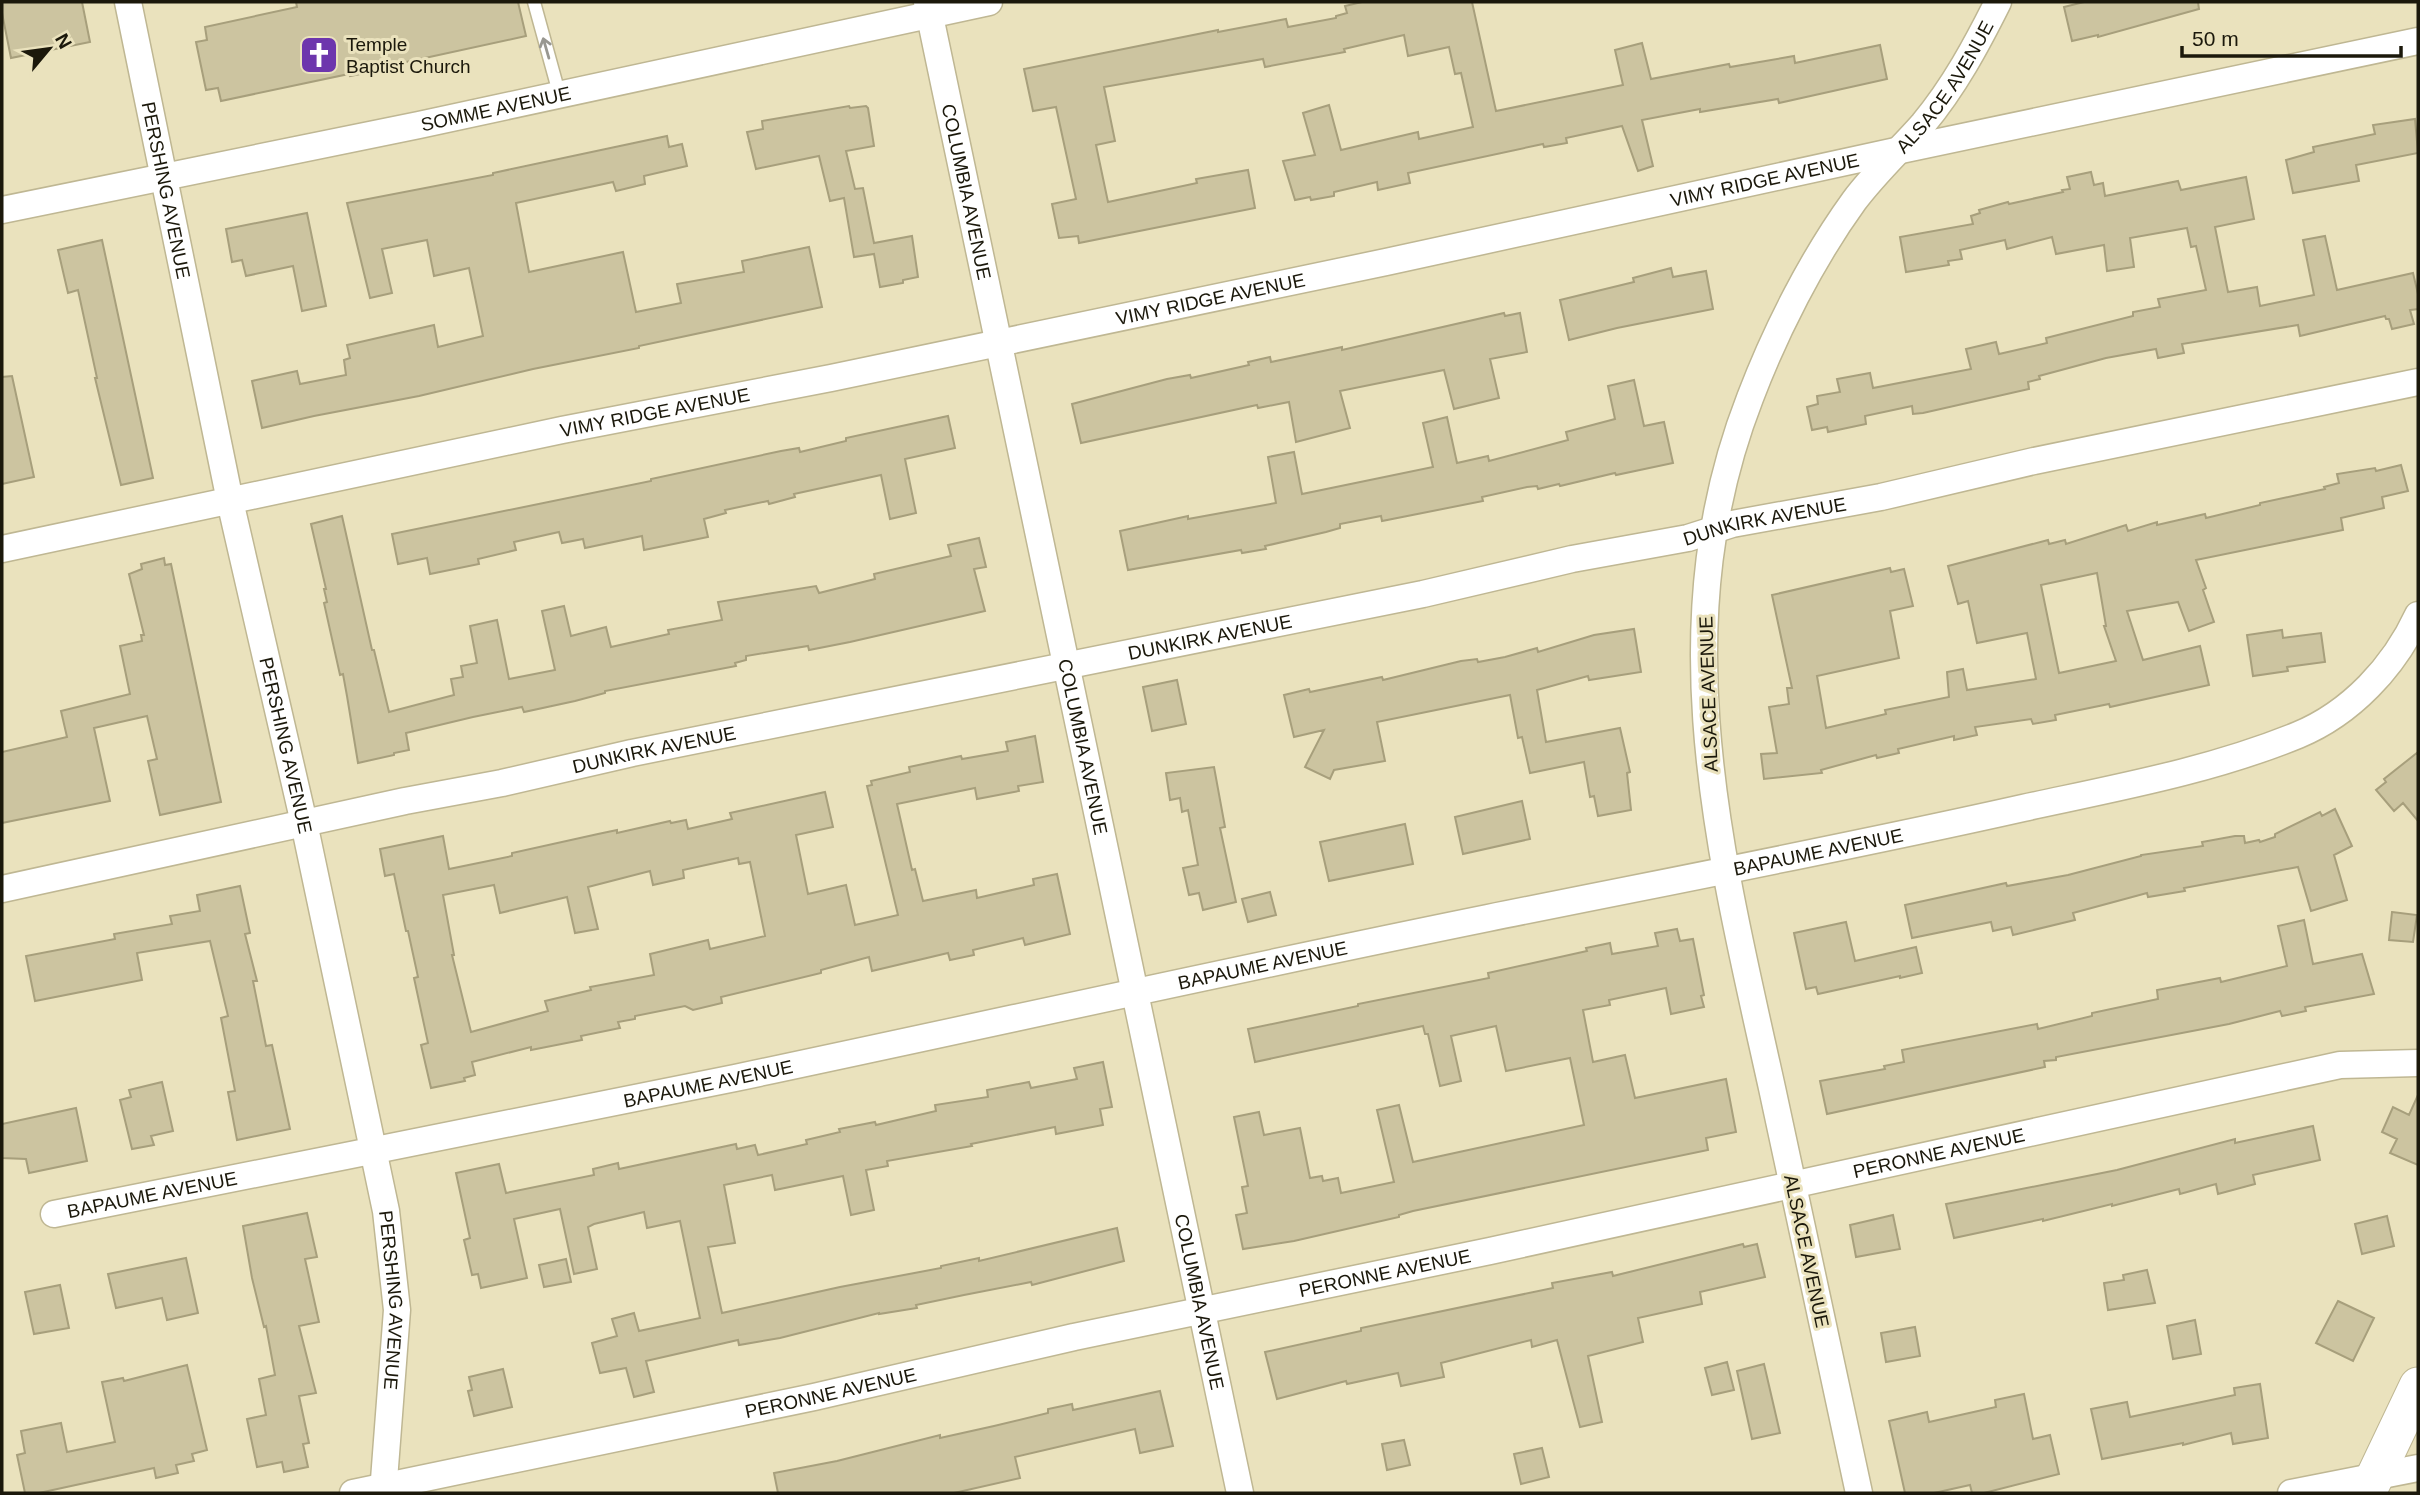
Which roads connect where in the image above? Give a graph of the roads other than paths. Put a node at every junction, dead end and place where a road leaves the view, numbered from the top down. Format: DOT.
graph roads {
  1 [pos="128,2"];
  2 [pos="534,2"];
  3 [pos="989,2"];
  4 [pos="1998,2"];
  5 [pos="928,8"];
  6 [pos="2418,41"];
  7 [pos="559,93"];
  8 [pos="1896,151"];
  9 [pos="164,178"];
  10 [pos="2,210"];
  11 [pos="997,341"];
  12 [pos="2418,382"];
  13 [pos="230,500"];
  14 [pos="1714,530"];
  15 [pos="2,549"];
  16 [pos="2418,615"];
  17 [pos="1065,665"];
  18 [pos="304,823"];
  19 [pos="1726,870"];
  20 [pos="2,888"];
  21 [pos="1134,992"];
  22 [pos="2418,1063"];
  23 [pos="372,1150"];
  24 [pos="1792,1184"];
  25 [pos="54,1214"];
  26 [pos="1202,1311"];
  27 [pos="2418,1386"];
  28 [pos="2418,1468"];
  29 [pos="2371,1485"];
  30 [pos="383,1490"];
  31 [pos="353,1493"];
  32 [pos="1240,1493"];
  33 [pos="1859,1493"];
  34 [pos="2291,1493"];
  1 -- 9 [label="street, PERSHING AVENUE"];
  7 -- 2 [label="lane, one-way"];
  3 -- 5 [label="street, SOMME AVENUE"];
  4 -- 8 [label="street, ALSACE AVENUE"];
  5 -- 7 [label="street, SOMME AVENUE"];
  5 -- 11 [label="street, COLUMBIA AVENUE"];
  6 -- 8 [label="street, VIMY RIDGE AVENUE"];
  7 -- 9 [label="street, SOMME AVENUE"];
  8 -- 11 [label="street, VIMY RIDGE AVENUE"];
  8 -- 14 [label="street, ALSACE AVENUE"];
  9 -- 10 [label="street, SOMME AVENUE"];
  9 -- 13 [label="street, PERSHING AVENUE"];
  11 -- 13 [label="street, VIMY RIDGE AVENUE"];
  11 -- 17 [label="street, COLUMBIA AVENUE"];
  12 -- 14 [label="street, DUNKIRK AVENUE"];
  13 -- 15 [label="street, VIMY RIDGE AVENUE"];
  13 -- 18 [label="street, PERSHING AVENUE"];
  14 -- 17 [label="street, DUNKIRK AVENUE"];
  14 -- 19 [label="street, ALSACE AVENUE"];
  16 -- 19 [label="street, BAPAUME AVENUE"];
  17 -- 18 [label="street, DUNKIRK AVENUE"];
  17 -- 21 [label="street, COLUMBIA AVENUE"];
  18 -- 20 [label="street, DUNKIRK AVENUE"];
  18 -- 23 [label="street, PERSHING AVENUE"];
  19 -- 21 [label="street, BAPAUME AVENUE"];
  19 -- 24 [label="street, ALSACE AVENUE"];
  21 -- 23 [label="street, BAPAUME AVENUE"];
  21 -- 26 [label="street, COLUMBIA AVENUE"];
  22 -- 24 [label="street, PERONNE AVENUE"];
  23 -- 25 [label="street, BAPAUME AVENUE"];
  23 -- 30 [label="street, PERSHING AVENUE"];
  24 -- 26 [label="street, PERONNE AVENUE"];
  24 -- 33 [label="street, ALSACE AVENUE"];
  26 -- 30 [label="street, PERONNE AVENUE"];
  26 -- 32 [label="street, COLUMBIA AVENUE"];
  27 -- 29 [label="street"];
  28 -- 29 [label="street"];
  29 -- 34 [label="street"];
  30 -- 31 [label="street, PERONNE AVENUE"];
}
